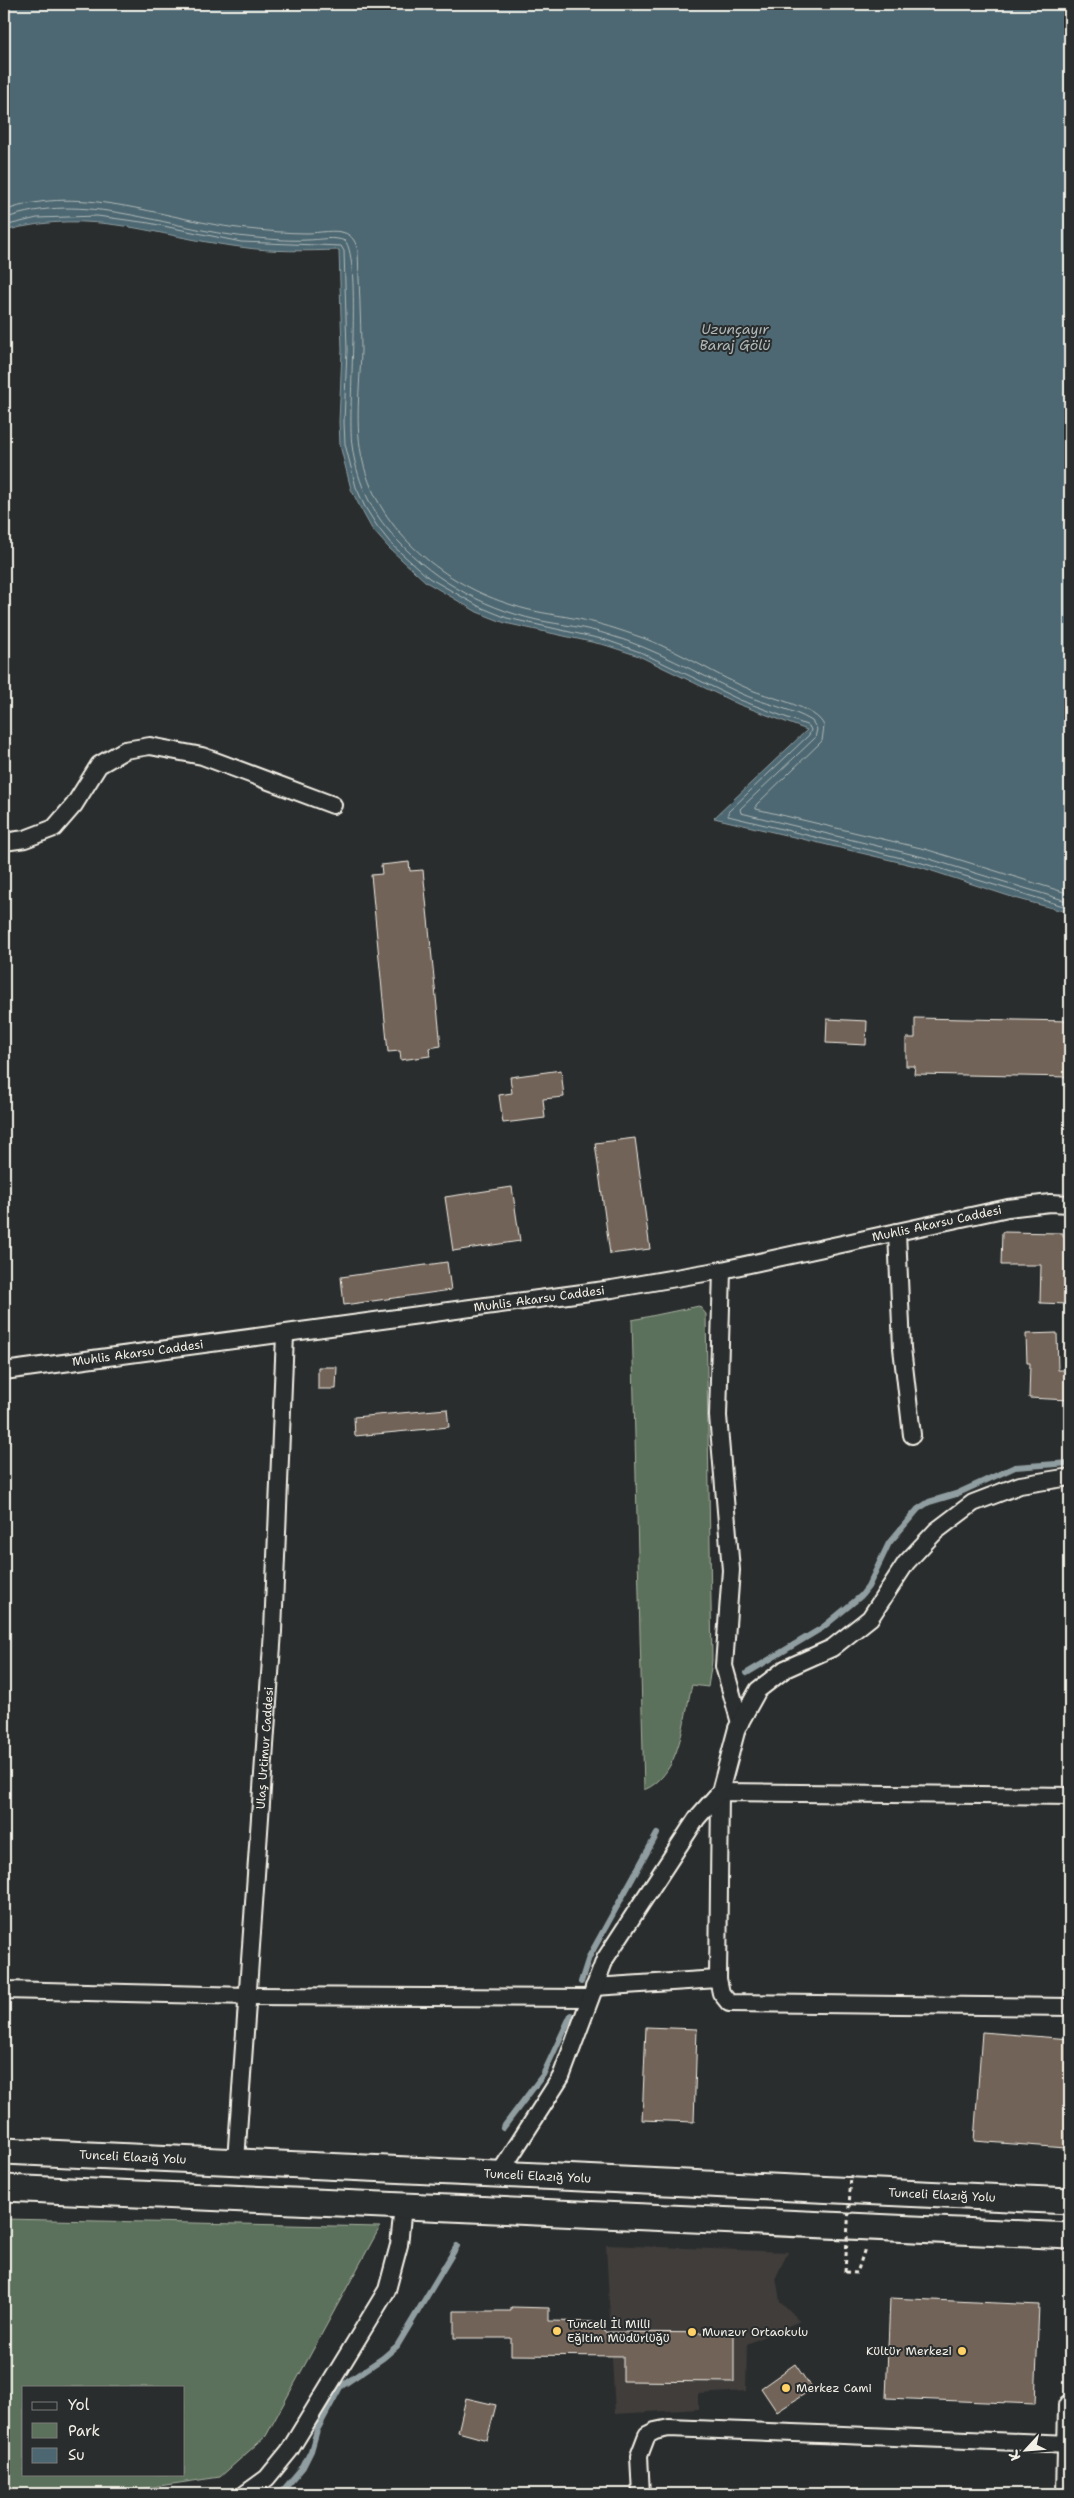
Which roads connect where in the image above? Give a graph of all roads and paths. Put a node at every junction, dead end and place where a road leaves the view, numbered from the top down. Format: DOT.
graph roads {
  1 [pos="333,805"];
  2 [pos="4,842"];
  3 [pos="1070,1204"];
  4 [pos="897,1232"];
  5 [pos="722,1270"];
  6 [pos="285,1335"];
  7 [pos="4,1371"];
  8 [pos="912,1435"];
  9 [pos="1070,1477"];
  10 [pos="740,1722"];
  11 [pos="720,1792"];
  12 [pos="1070,1796"];
  13 [pos="718,1980"];
  14 [pos="4,1990"];
  15 [pos="592,1992"];
  16 [pos="249,1996"];
  17 [pos="1070,2007"];
  18 [pos="4,2151"];
  19 [pos="236,2161"];
  20 [pos="499,2174"];
  21 [pos="852,2175"];
  22 [pos="4,2188"];
  23 [pos="1070,2201"];
  24 [pos="403,2206"];
  25 [pos="1070,2236"];
  26 [pos="865,2248"];
  27 [pos="1070,2406"];
  28 [pos="1070,2444"];
  29 [pos="245,2494"];
  30 [pos="641,2494"];
  31 [pos="1068,2494"];
  1 -- 2 [label="street"];
  3 -- 4 [label="street, Muhlis Akarsu Caddesi"];
  4 -- 5 [label="street, Muhlis Akarsu Caddesi"];
  4 -- 8 [label="street"];
  5 -- 6 [label="street, Muhlis Akarsu Caddesi"];
  5 -- 10 [label="street"];
  6 -- 7 [label="street, Muhlis Akarsu Caddesi"];
  6 -- 16 [label="street, Ulaş Urtimur Caddesi"];
  9 -- 10 [label="street"];
  10 -- 11 [label="street"];
  11 -- 12 [label="street"];
  11 -- 13 [label="street"];
  11 -- 15 [label="street"];
  13 -- 15 [label="street"];
  13 -- 17 [label="street"];
  14 -- 16 [label="street"];
  15 -- 16 [label="street"];
  15 -- 20 [label="street"];
  16 -- 19 [label="street, Ulaş Urtimur Caddesi"];
  18 -- 19 [label="main road, Tunceli Elazığ Yolu"];
  19 -- 20 [label="main road, Tunceli Elazığ Yolu"];
  20 -- 23 [label="main road, Tunceli Elazığ Yolu"];
  21 -- 26 [label="path, bridge"];
  22 -- 24 [label="main road"];
  24 -- 25 [label="main road"];
  24 -- 29 [label="street"];
  27 -- 28 [label="street"];
  28 -- 30 [label="street"];
  28 -- 31 [label="street"];
}
